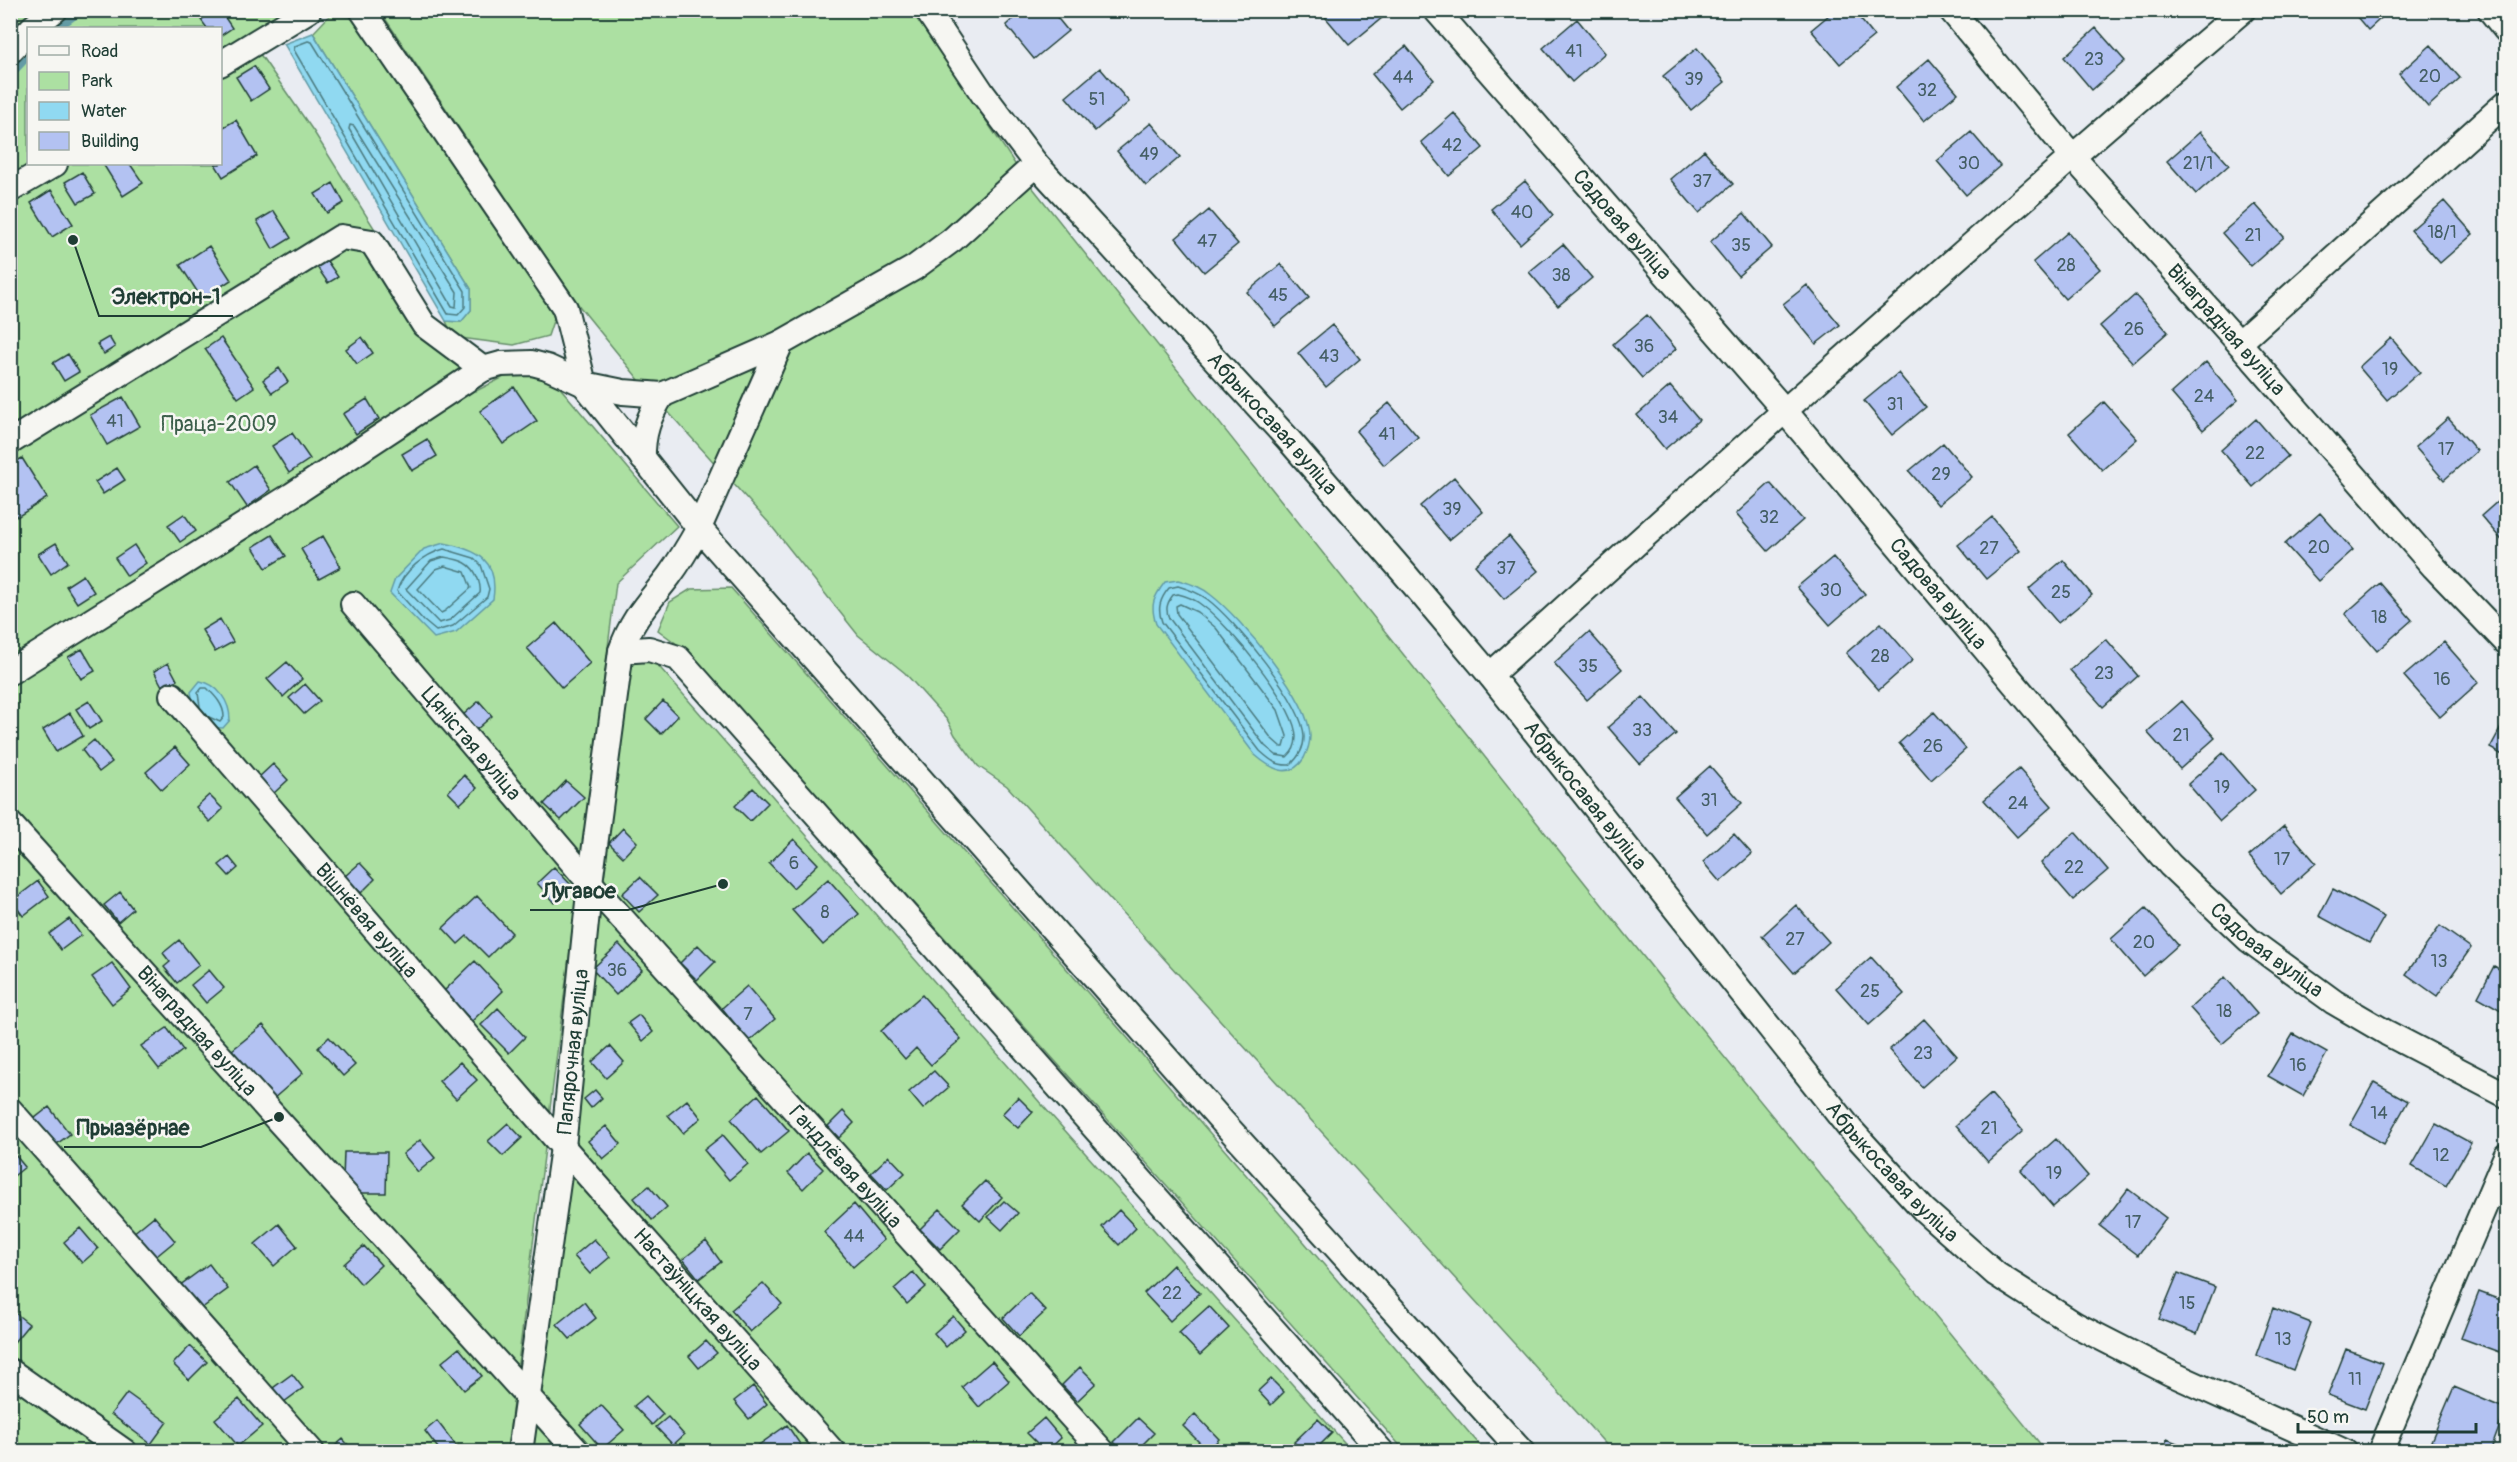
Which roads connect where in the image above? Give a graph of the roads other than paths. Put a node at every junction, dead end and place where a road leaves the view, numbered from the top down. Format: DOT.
graph roads {
  1 [pos="55,10"];
  2 [pos="309,10"];
  3 [pos="362,10"];
  4 [pos="927,10"];
  5 [pos="1436,10"];
  6 [pos="1951,10"];
  7 [pos="2243,10"];
  8 [pos="2490,10"];
  9 [pos="33,27"];
  10 [pos="2506,30"];
  11 [pos="27,33"];
  12 [pos="10,51"];
  13 [pos="222,63"];
  14 [pos="2506,103"];
  15 [pos="2072,156"];
  16 [pos="1036,164"];
  17 [pos="53,165"];
  18 [pos="10,190"];
  19 [pos="2239,342"];
  20 [pos="781,343"];
  21 [pos="483,369"];
  22 [pos="584,384"];
  23 [pos="662,395"];
  24 [pos="1784,410"];
  25 [pos="10,442"];
  26 [pos="643,459"];
  27 [pos="699,528"];
  28 [pos="353,604"];
  29 [pos="2506,642"];
  30 [pos="621,651"];
  31 [pos="10,672"];
  32 [pos="1490,675"];
  33 [pos="172,695"];
  34 [pos="10,824"];
  35 [pos="590,883"];
  36 [pos="2506,1095"];
  37 [pos="10,1110"];
  38 [pos="562,1147"];
  39 [pos="2506,1156"];
  40 [pos="10,1371"];
  41 [pos="529,1398"];
  42 [pos="125,1452"];
  43 [pos="312,1452"];
  44 [pos="520,1452"];
  45 [pos="578,1452"];
  46 [pos="833,1452"];
  47 [pos="1103,1452"];
  48 [pos="1382,1452"];
  49 [pos="1522,1452"];
  50 [pos="2345,1452"];
  51 [pos="2380,1452"];
  1 -- 9 [label="street"];
  2 -- 13 [label="street"];
  3 -- 22 [label="street"];
  4 -- 16 [label="street, Абрыкосавая вуліца"];
  5 -- 24 [label="street, Садовая вуліца"];
  6 -- 15 [label="street, Вінаградная вуліца"];
  7 -- 15 [label="street"];
  8 -- 10 [label="street"];
  11 -- 12 [label="street"];
  14 -- 19 [label="street"];
  15 -- 19 [label="street, Вінаградная вуліца"];
  15 -- 24 [label="street"];
  16 -- 20 [label="street"];
  16 -- 32 [label="street, Абрыкосавая вуліца"];
  17 -- 18 [label="street"];
  19 -- 29 [label="street, Вінаградная вуліца"];
  20 -- 23 [label="street"];
  20 -- 27 [label="street, Папярочная вуліца"];
  21 -- 22 [label="street"];
  21 -- 25 [label="street"];
  21 -- 31 [label="street"];
  22 -- 23 [label="street"];
  22 -- 26 [label="street"];
  23 -- 26 [label="street"];
  24 -- 32 [label="street"];
  24 -- 36 [label="street, Садовая вуліца"];
  26 -- 27 [label="street"];
  27 -- 30 [label="street, Папярочная вуліца"];
  27 -- 49 [label="street"];
  28 -- 35 [label="street, Цяністая вуліца"];
  30 -- 35 [label="street, Папярочная вуліца"];
  30 -- 48 [label="street"];
  32 -- 50 [label="street, Абрыкосавая вуліца"];
  33 -- 38 [label="street, Вішнёвая вуліца"];
  34 -- 41 [label="street, Вінаградная вуліца"];
  35 -- 38 [label="street, Папярочная вуліца"];
  35 -- 47 [label="street, Гандлёвая вуліца"];
  37 -- 43 [label="street"];
  38 -- 41 [label="street, Папярочная вуліца"];
  38 -- 46 [label="street, Настаўніцкая вуліца"];
  39 -- 51 [label="street"];
  40 -- 42 [label="street"];
  41 -- 44 [label="street, Папярочная вуліца"];
  41 -- 45 [label="street, Вінаградная вуліца"];
}
